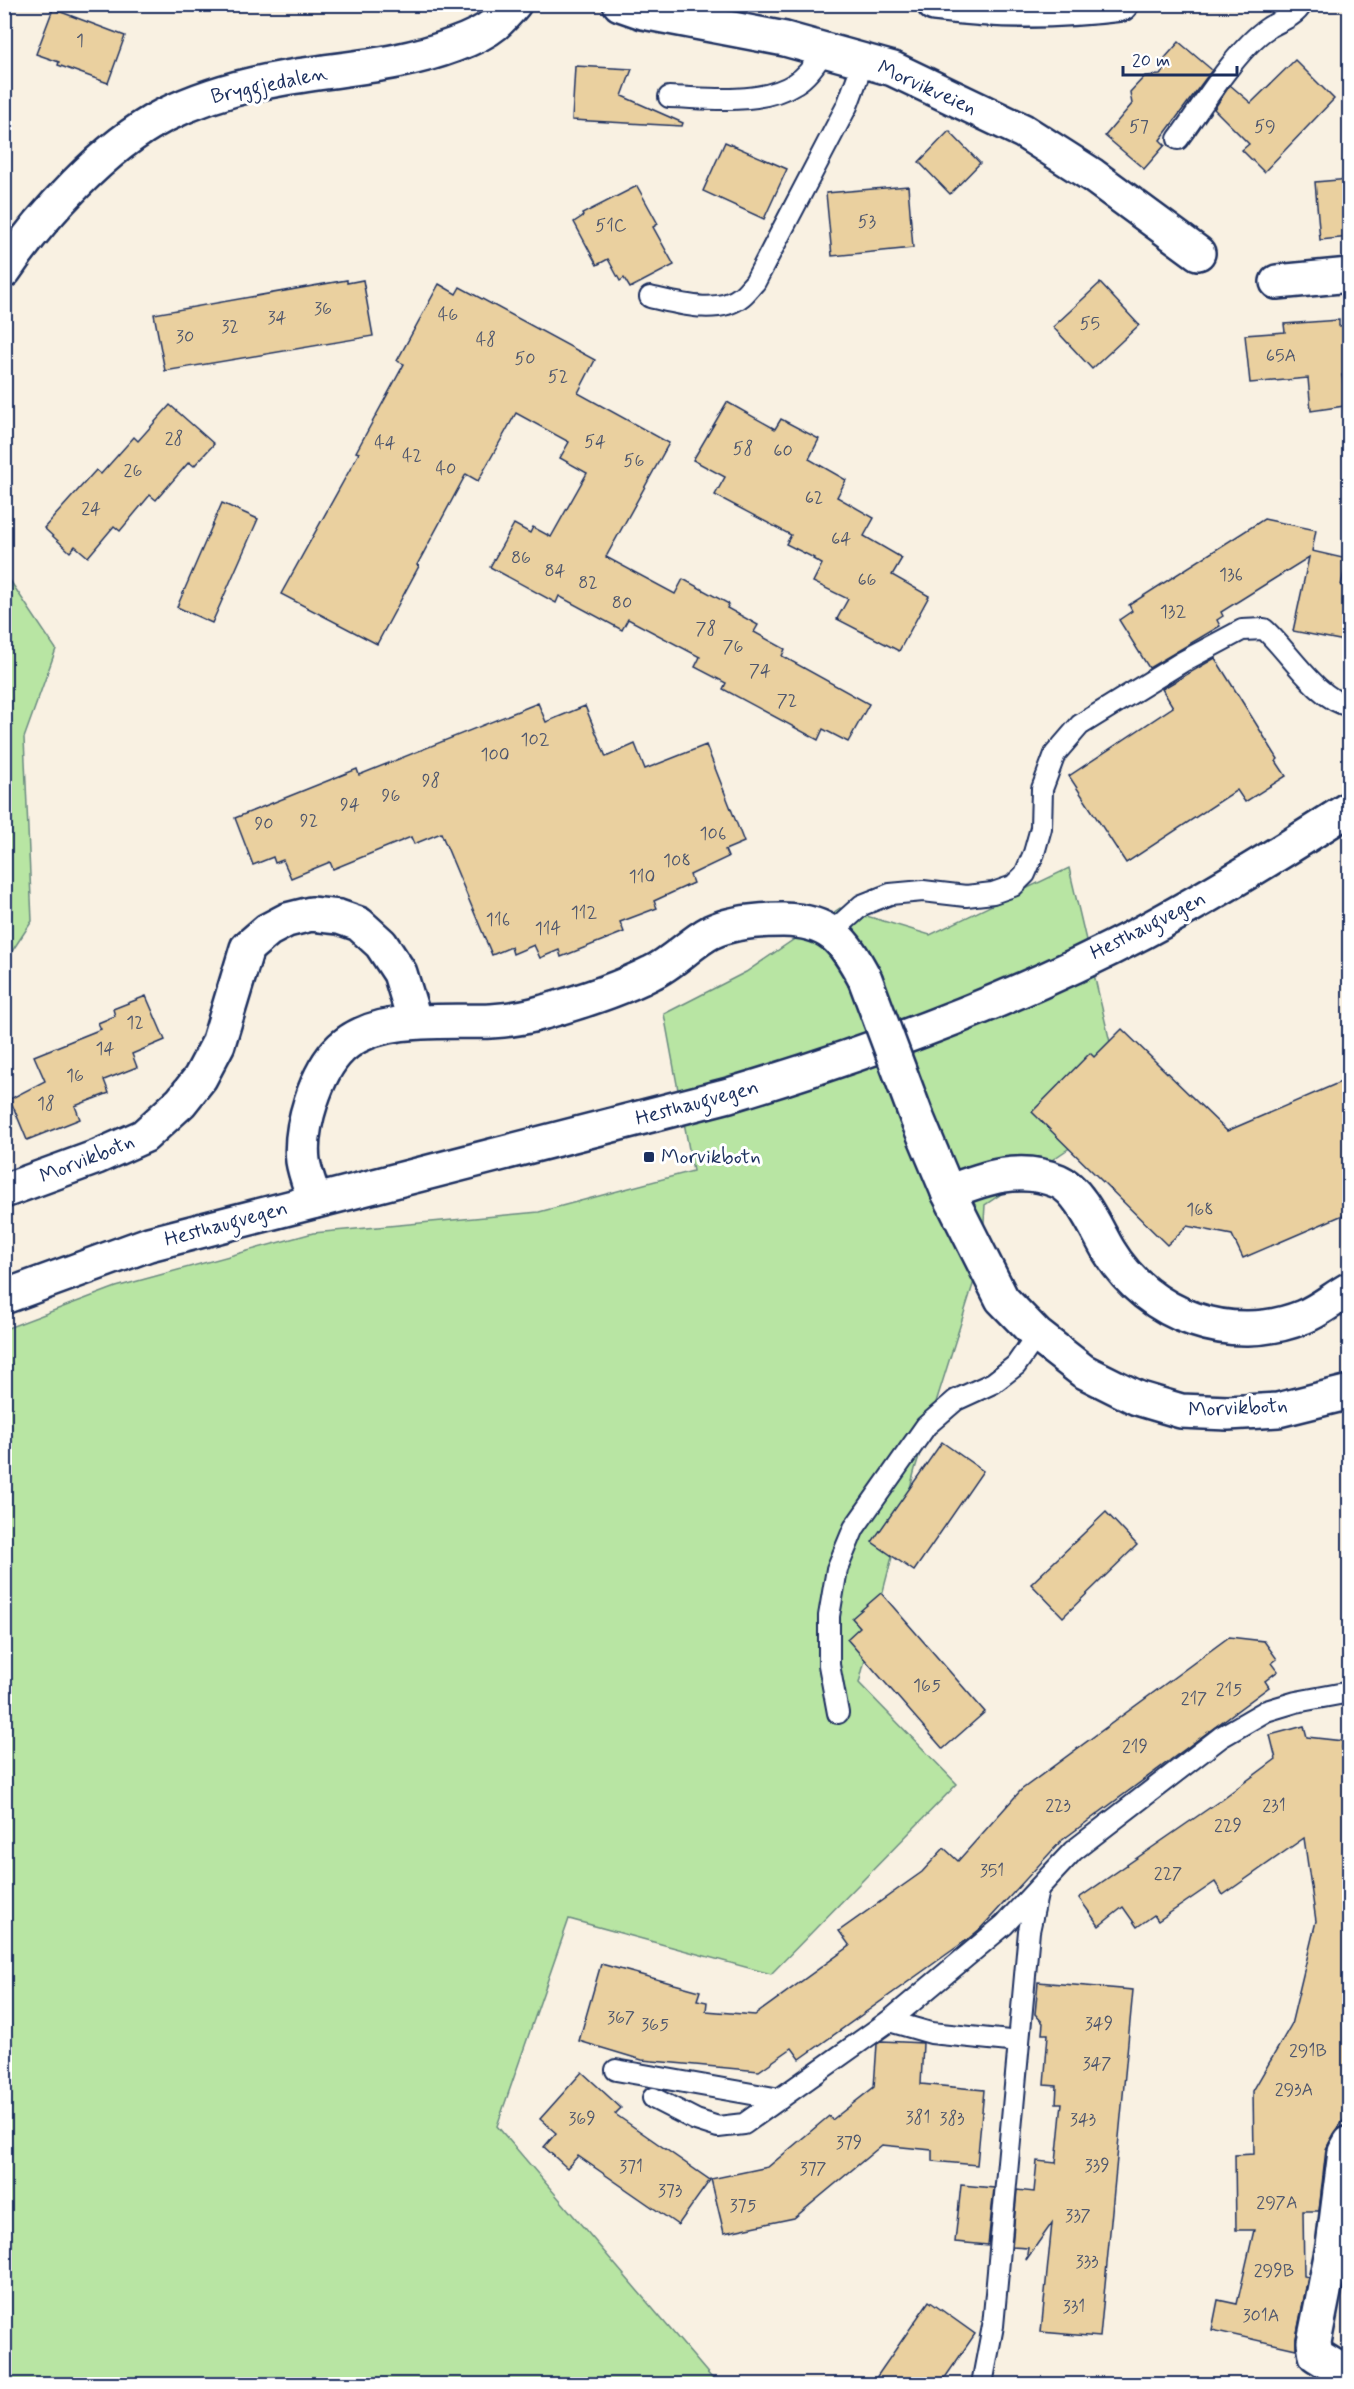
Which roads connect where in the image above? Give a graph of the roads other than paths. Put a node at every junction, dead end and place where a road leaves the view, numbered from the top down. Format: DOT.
graph roads {
  1 [pos="514,4"];
  2 [pos="620,4"];
  3 [pos="934,4"];
  4 [pos="1121,4"];
  5 [pos="1302,4"];
  6 [pos="826,49"];
  7 [pos="864,60"];
  8 [pos="669,97"];
  9 [pos="1178,139"];
  10 [pos="1198,253"];
  11 [pos="4,271"];
  12 [pos="1350,275"];
  13 [pos="1277,282"];
  14 [pos="650,297"];
  15 [pos="1350,706"];
  16 [pos="1350,808"];
  17 [pos="832,932"];
  18 [pos="415,1022"];
  19 [pos="4,1191"];
  20 [pos="948,1192"];
  21 [pos="315,1201"];
  22 [pos="1350,1289"];
  23 [pos="4,1298"];
  24 [pos="1036,1335"];
  25 [pos="1350,1392"];
  26 [pos="1350,1692"];
  27 [pos="838,1713"];
  28 [pos="1038,1888"];
  29 [pos="889,2020"];
  30 [pos="1020,2042"];
  31 [pos="616,2070"];
  32 [pos="653,2098"];
  33 [pos="780,2099"];
  34 [pos="1350,2143"];
  35 [pos="1341,2251"];
  36 [pos="1350,2376"];
  37 [pos="982,2385"];
  1 -- 11 [label="street, Bryggjedalen"];
  2 -- 6 [label="street, Morvikveien"];
  3 -- 4 [label="street"];
  5 -- 9 [label="lane"];
  6 -- 7 [label="street, Morvikveien"];
  6 -- 8 [label="lane"];
  7 -- 10 [label="street, Morvikveien"];
  7 -- 14 [label="lane"];
  12 -- 13 [label="street"];
  15 -- 17 [label="lane"];
  16 -- 21 [label="street, Hesthaugvegen"];
  17 -- 18 [label="street"];
  17 -- 20 [label="street, Morvikbotn, bridge"];
  18 -- 19 [label="street, Morvikbotn"];
  18 -- 21 [label="street"];
  20 -- 22 [label="street"];
  20 -- 24 [label="street, Morvikbotn"];
  21 -- 23 [label="street, Hesthaugvegen"];
  24 -- 25 [label="street, Morvikbotn"];
  24 -- 27 [label="lane"];
  26 -- 28 [label="lane"];
  28 -- 29 [label="lane"];
  28 -- 30 [label="lane"];
  29 -- 30 [label="lane"];
  29 -- 33 [label="lane"];
  30 -- 37 [label="lane"];
  31 -- 33 [label="lane"];
  32 -- 33 [label="lane"];
  34 -- 35 [label="street"];
  35 -- 36 [label="street"];
}
